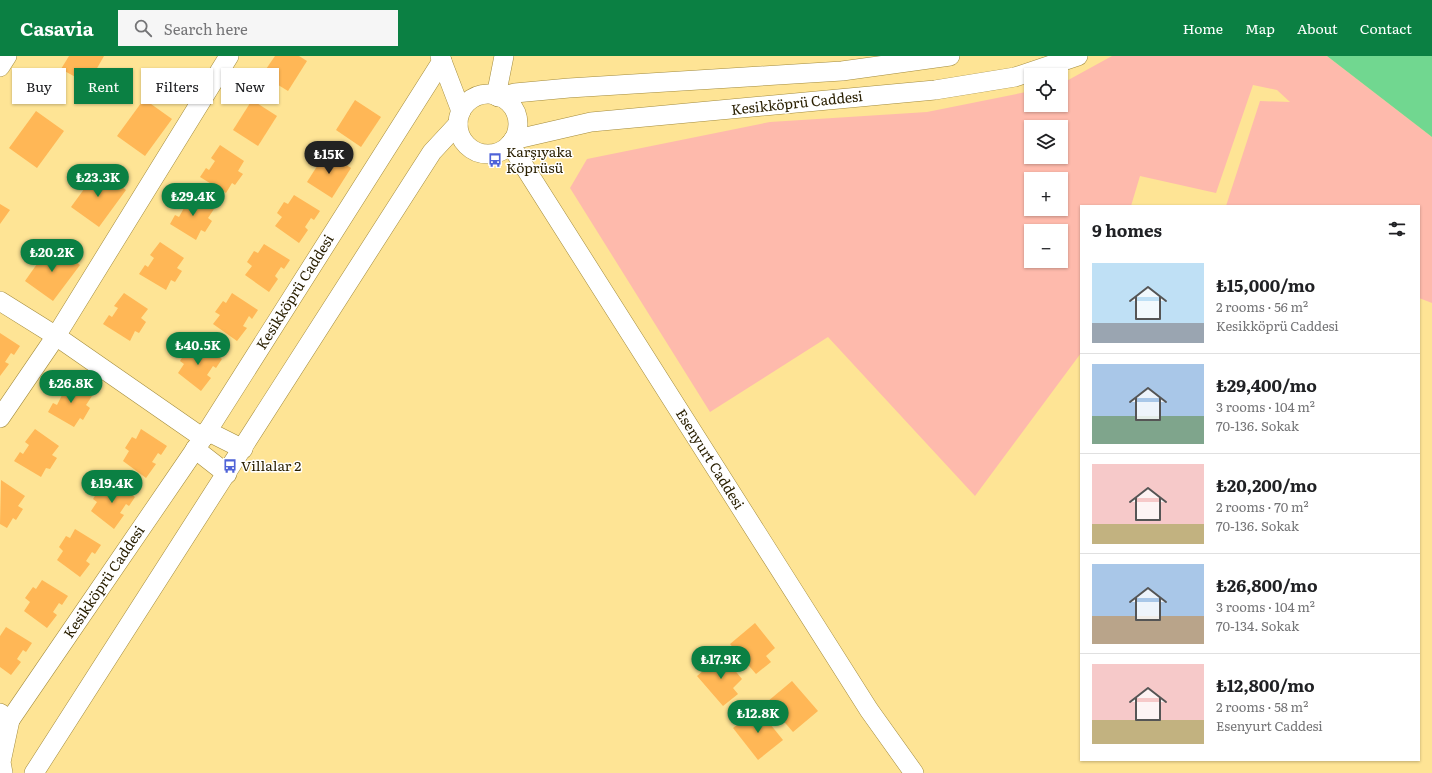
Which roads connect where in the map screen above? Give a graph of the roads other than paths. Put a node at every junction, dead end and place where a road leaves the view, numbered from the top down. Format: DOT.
graph roads {
  1 [pos="7,56"];
  2 [pos="229,56"];
  3 [pos="504,56"];
  4 [pos="950,56"];
  5 [pos="1078,56"];
  6 [pos="441,58"];
  7 [pos="0,67"];
  8 [pos="497,96"];
  9 [pos="460,118"];
  10 [pos="512,142"];
  11 [pos="0,301"];
  12 [pos="56,336"];
  13 [pos="0,418"];
  14 [pos="202,439"];
  15 [pos="243,449"];
  16 [pos="227,474"];
  17 [pos="5,716"];
  18 [pos="3,773"];
  19 [pos="34,773"];
  20 [pos="914,773"];
  1 -- 7 [label="street"];
  2 -- 12 [label="street"];
  3 -- 8 [label="street"];
  4 -- 8 [label="street, Kesikköprü Caddesi"];
  5 -- 10 [label="street, Kesikköprü Caddesi"];
  6 -- 9 [label="street"];
  6 -- 14 [label="street, Kesikköprü Caddesi"];
  8 -- 9 [label="street"];
  8 -- 10 [label="street"];
  9 -- 10 [label="street"];
  9 -- 15 [label="street"];
  10 -- 20 [label="street, Esenyurt Caddesi"];
  11 -- 12 [label="street"];
  12 -- 13 [label="street"];
  12 -- 14 [label="street"];
  14 -- 15 [label="street"];
  14 -- 16 [label="street"];
  14 -- 17 [label="street, Kesikköprü Caddesi"];
  15 -- 16 [label="street"];
  16 -- 19 [label="street"];
  17 -- 18 [label="street"];
}
